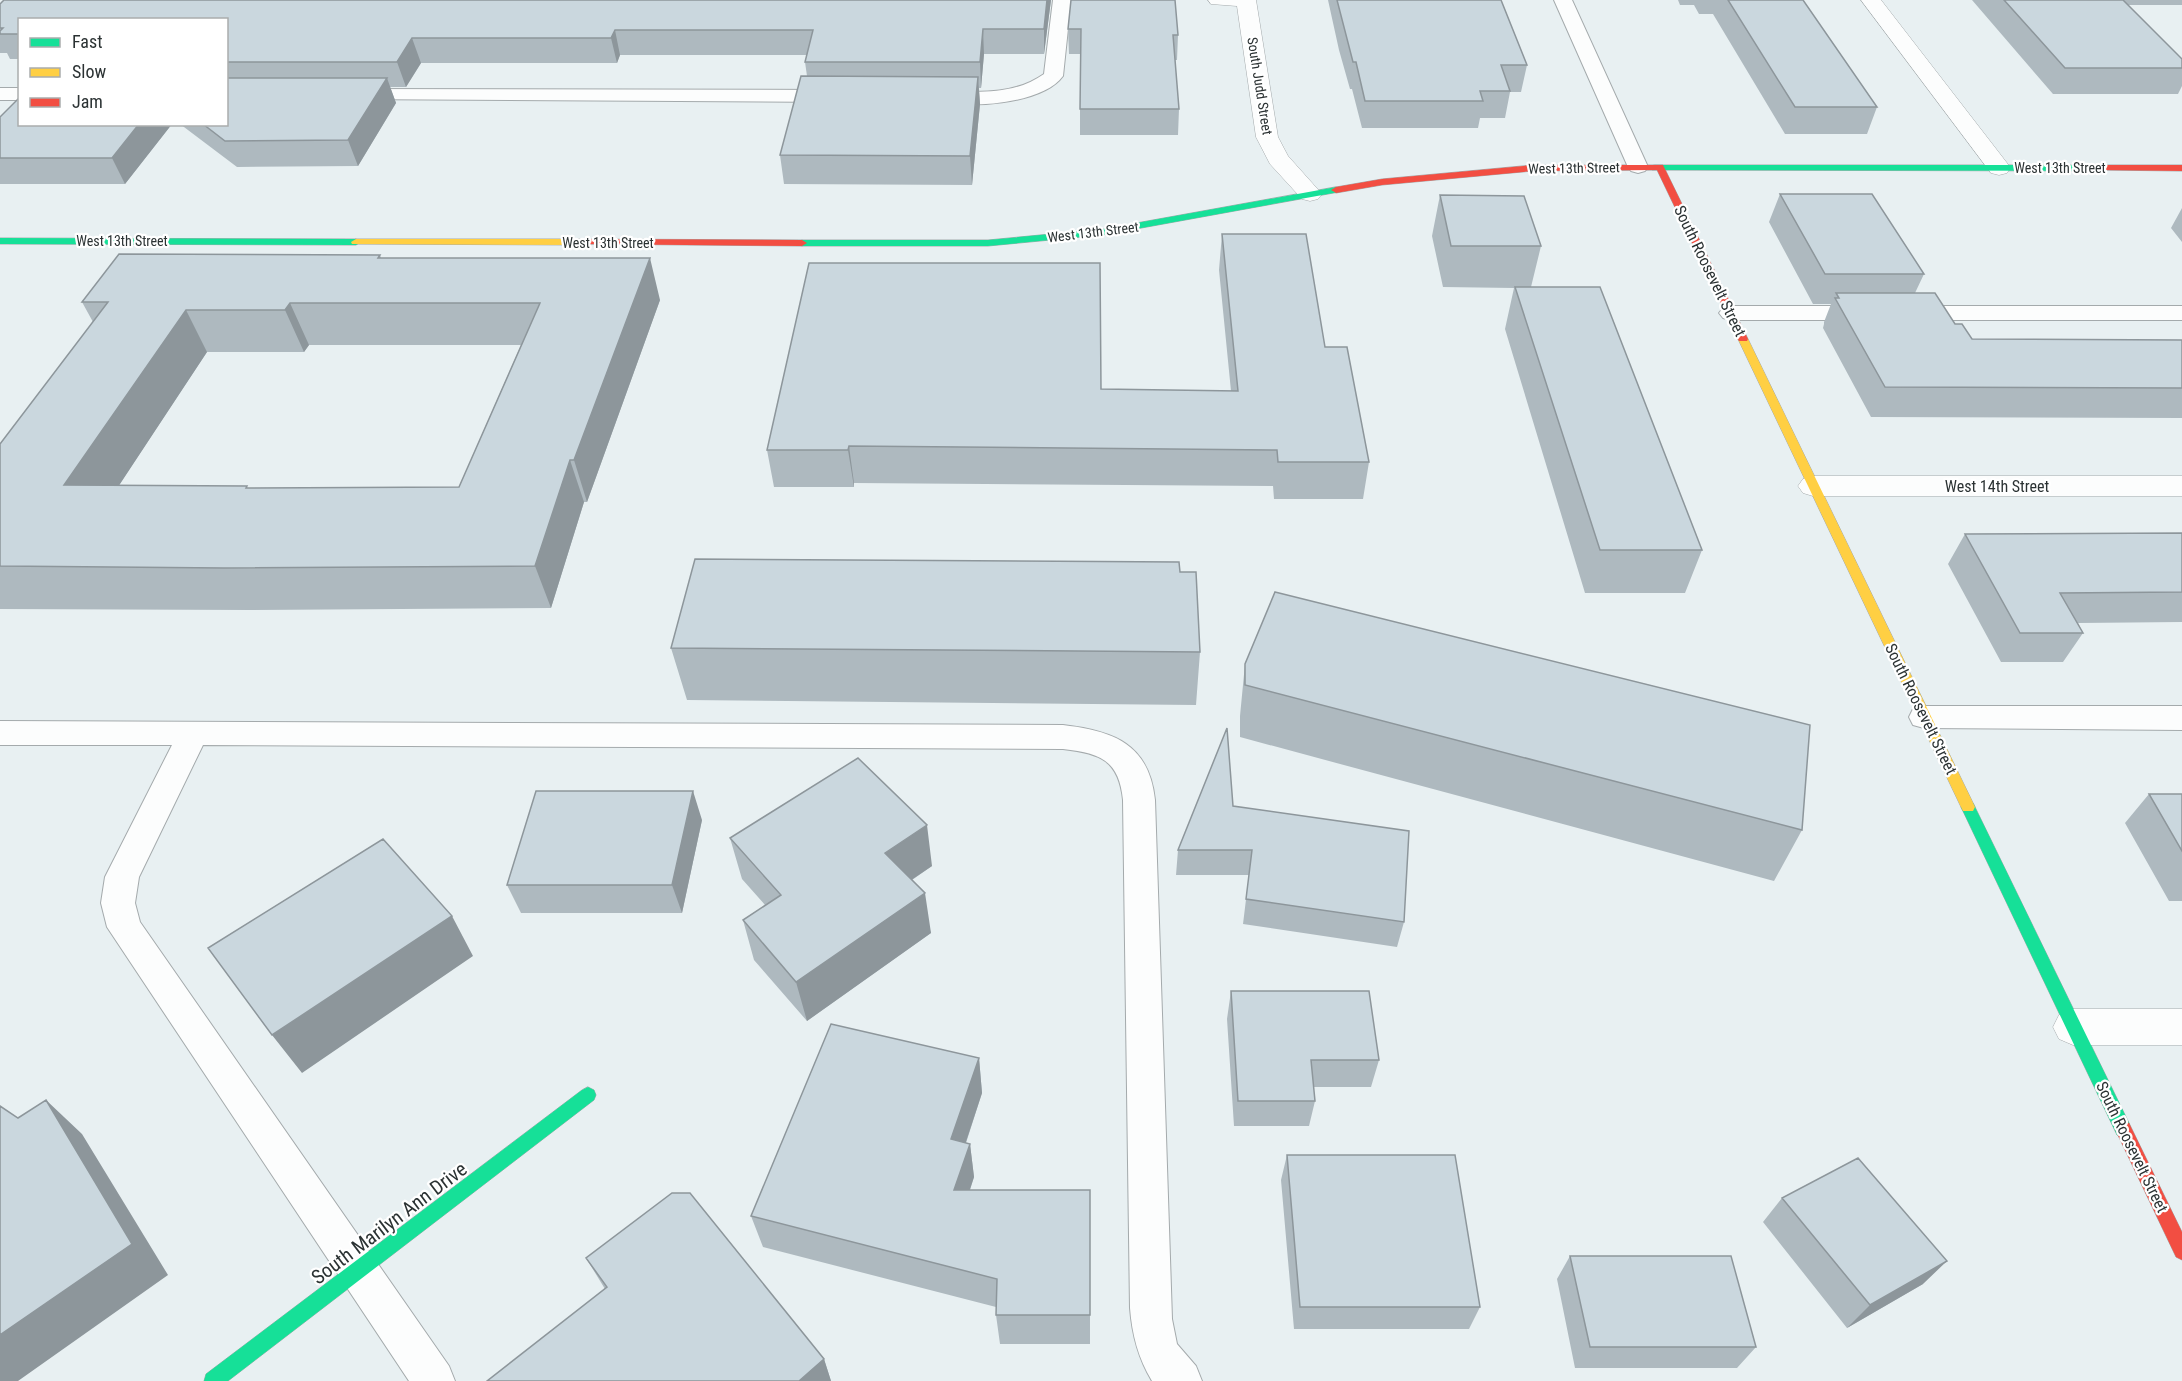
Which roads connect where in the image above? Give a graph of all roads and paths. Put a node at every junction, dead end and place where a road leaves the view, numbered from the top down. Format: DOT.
graph roads {
  1 [pos="1062,0"];
  2 [pos="1218,0"];
  3 [pos="1246,0"];
  4 [pos="1563,0"];
  5 [pos="1871,0"];
  6 [pos="0,94"];
  7 [pos="18,94"];
  8 [pos="330,95"];
  9 [pos="852,96"];
  10 [pos="923,96"];
  11 [pos="1638,167"];
  12 [pos="1660,167"];
  13 [pos="1999,168"];
  14 [pos="2182,168"];
  15 [pos="1310,194"];
  16 [pos="0,241"];
  17 [pos="1731,313"];
  18 [pos="2182,313"];
  19 [pos="1813,486"];
  20 [pos="2182,486"];
  21 [pos="1924,717"];
  22 [pos="2182,718"];
  23 [pos="0,732"];
  24 [pos="194,733"];
  25 [pos="2073,1027"];
  26 [pos="2182,1027"];
  27 [pos="588,1095"];
  28 [pos="2182,1251"];
  29 [pos="360,1270"];
  30 [pos="213,1381"];
  31 [pos="434,1381"];
  32 [pos="1181,1381"];
  1 -- 10 [label="lane"];
  2 -- 3 [label="street"];
  3 -- 15 [label="street, South Judd Street"];
  4 -- 11 [label="lane"];
  5 -- 13 [label="street"];
  6 -- 7 [label="lane"];
  8 -- 9 [label="lane"];
  11 -- 12 [label="street, West 13th Street"];
  11 -- 15 [label="street, West 13th Street"];
  12 -- 13 [label="street, West 13th Street"];
  12 -- 17 [label="street, South Roosevelt Street"];
  13 -- 14 [label="street, West 13th Street"];
  15 -- 16 [label="street, West 13th Street"];
  17 -- 18 [label="lane"];
  17 -- 19 [label="street, South Roosevelt Street"];
  19 -- 20 [label="street, West 14th Street"];
  19 -- 21 [label="street, South Roosevelt Street"];
  21 -- 22 [label="lane"];
  21 -- 25 [label="street, South Roosevelt Street"];
  23 -- 24 [label="lane"];
  24 -- 29 [label="lane"];
  24 -- 32 [label="lane"];
  25 -- 26 [label="street"];
  25 -- 28 [label="street, South Roosevelt Street"];
  27 -- 29 [label="street, South Marilyn Ann Drive"];
  29 -- 30 [label="street, South Marilyn Ann Drive"];
  29 -- 31 [label="lane"];
}
